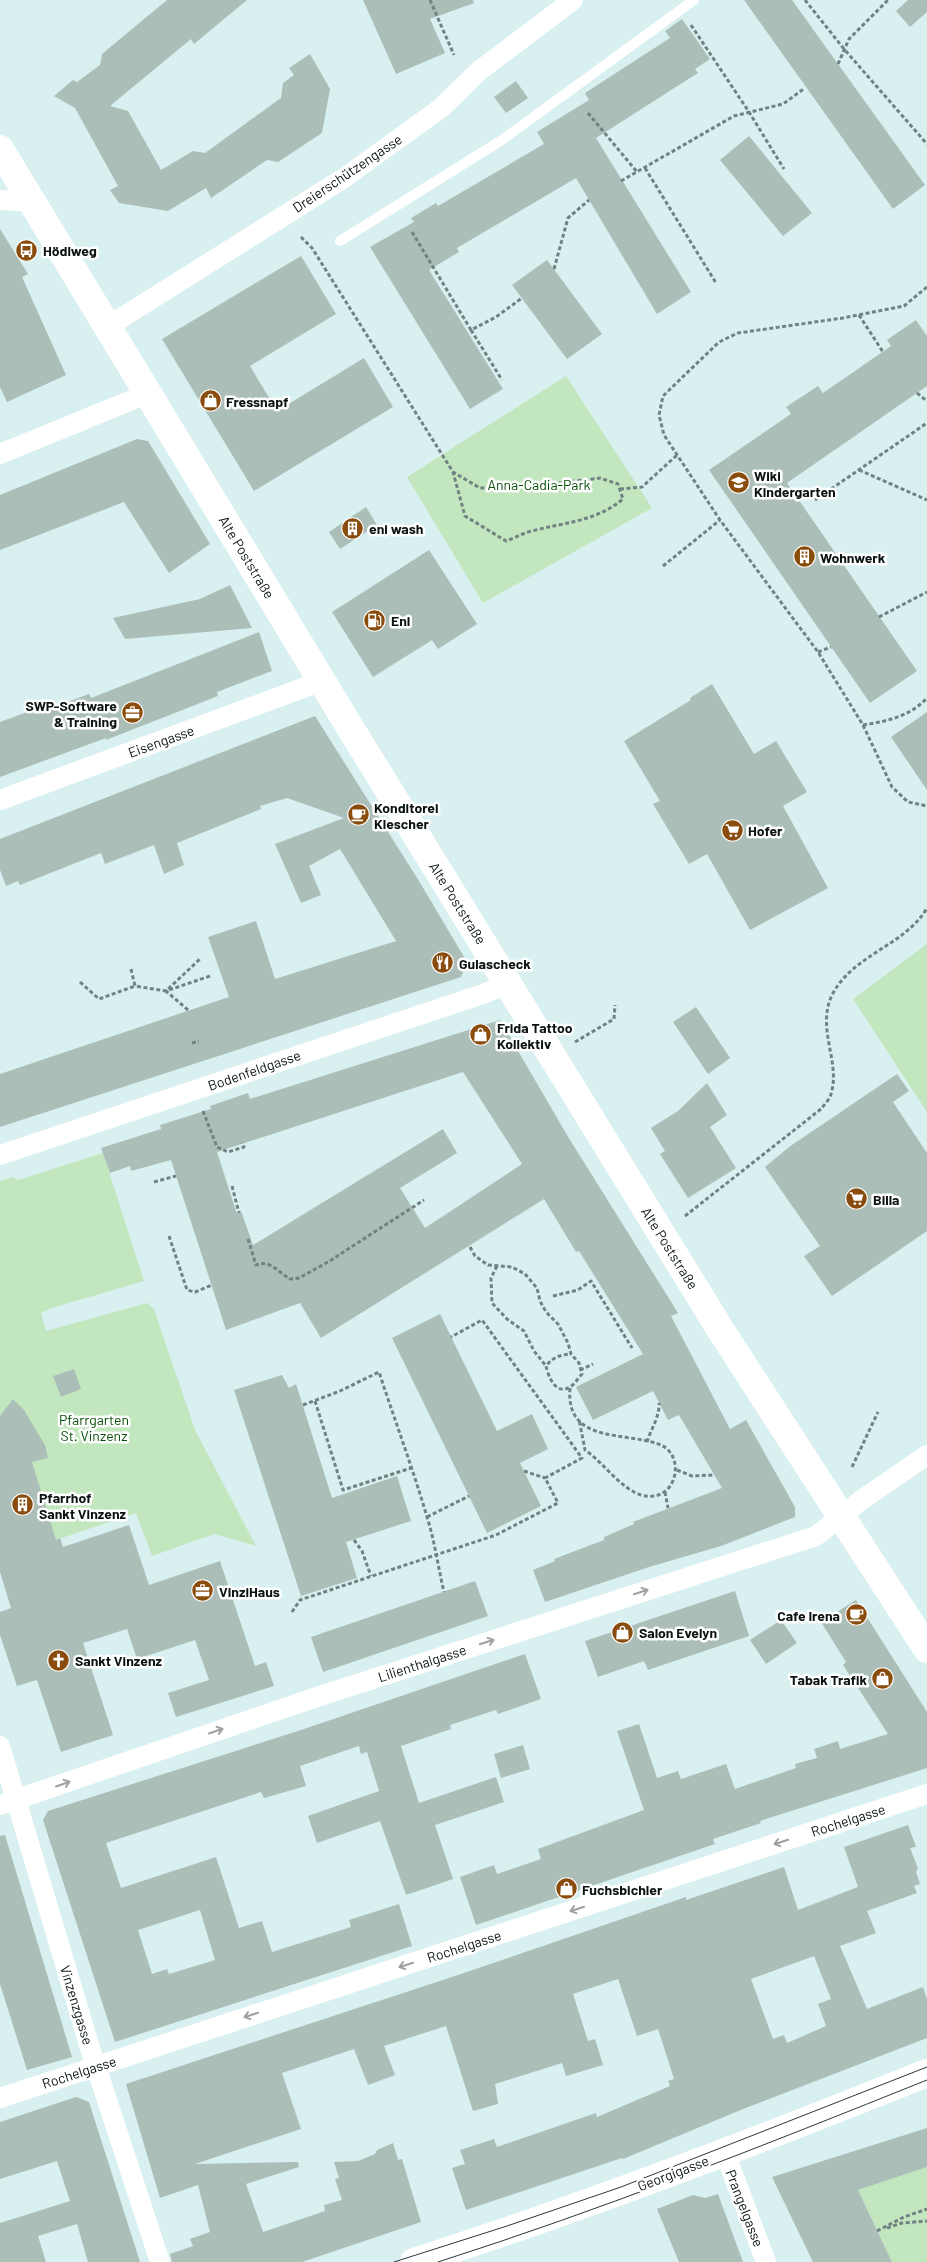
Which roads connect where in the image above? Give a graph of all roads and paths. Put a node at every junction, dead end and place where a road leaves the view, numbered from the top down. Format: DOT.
graph roads {
  1 [pos="430,0"];
  2 [pos="573,0"];
  3 [pos="694,0"];
  4 [pos="805,0"];
  5 [pos="888,0"];
  6 [pos="681,9"];
  7 [pos="844,49"];
  8 [pos="454,56"];
  9 [pos="838,64"];
  10 [pos="805,88"];
  11 [pos="749,112"];
  12 [pos="588,114"];
  13 [pos="927,144"];
  14 [pos="0,149"];
  15 [pos="645,168"];
  16 [pos="784,169"];
  17 [pos="637,172"];
  18 [pos="621,181"];
  19 [pos="0,200"];
  20 [pos="589,200"];
  21 [pos="32,202"];
  22 [pos="412,232"];
  23 [pos="301,237"];
  24 [pos="340,241"];
  25 [pos="554,269"];
  26 [pos="716,283"];
  27 [pos="927,287"];
  28 [pos="522,298"];
  29 [pos="859,315"];
  30 [pos="108,327"];
  31 [pos="471,330"];
  32 [pos="883,352"];
  33 [pos="502,380"];
  34 [pos="149,393"];
  35 [pos="917,393"];
  36 [pos="927,401"];
  37 [pos="927,423"];
  38 [pos="0,454"];
  39 [pos="677,455"];
  40 [pos="858,470"];
  41 [pos="452,472"];
  42 [pos="620,489"];
  43 [pos="815,500"];
  44 [pos="927,500"];
  45 [pos="720,520"];
  46 [pos="662,566"];
  47 [pos="927,592"];
  48 [pos="879,617"];
  49 [pos="831,647"];
  50 [pos="818,652"];
  51 [pos="322,681"];
  52 [pos="927,698"];
  53 [pos="863,724"];
  54 [pos="0,800"];
  55 [pos="927,806"];
  56 [pos="927,908"];
  57 [pos="202,958"];
  58 [pos="131,969"];
  59 [pos="210,976"];
  60 [pos="80,982"];
  61 [pos="507,984"];
  62 [pos="136,986"];
  63 [pos="166,991"];
  64 [pos="615,1006"];
  65 [pos="188,1010"];
  66 [pos="199,1041"];
  67 [pos="192,1043"];
  68 [pos="574,1043"];
  69 [pos="202,1108"];
  70 [pos="242,1143"];
  71 [pos="0,1155"];
  72 [pos="176,1176"];
  73 [pos="154,1182"];
  74 [pos="232,1186"];
  75 [pos="424,1200"];
  76 [pos="239,1212"];
  77 [pos="685,1216"];
  78 [pos="169,1236"];
  79 [pos="248,1239"];
  80 [pos="470,1247"];
  81 [pos="497,1266"];
  82 [pos="212,1285"];
  83 [pos="553,1296"];
  84 [pos="451,1336"];
  85 [pos="632,1348"];
  86 [pos="571,1354"];
  87 [pos="593,1364"];
  88 [pos="546,1366"];
  89 [pos="580,1370"];
  90 [pos="570,1388"];
  91 [pos="315,1401"];
  92 [pos="659,1403"];
  93 [pos="302,1405"];
  94 [pos="878,1412"];
  95 [pos="579,1419"];
  96 [pos="647,1442"];
  97 [pos="927,1455"];
  98 [pos="852,1467"];
  99 [pos="411,1468"];
  100 [pos="676,1470"];
  101 [pos="524,1471"];
  102 [pos="714,1475"];
  103 [pos="545,1478"];
  104 [pos="665,1492"];
  105 [pos="468,1496"];
  106 [pos="668,1508"];
  107 [pos="427,1517"];
  108 [pos="842,1517"];
  109 [pos="354,1540"];
  110 [pos="437,1554"];
  111 [pos="371,1576"];
  112 [pos="444,1592"];
  113 [pos="292,1612"];
  114 [pos="927,1649"];
  115 [pos="0,1746"];
  116 [pos="927,1794"];
  117 [pos="8,1802"];
  118 [pos="96,2066"];
  119 [pos="927,2073"];
  120 [pos="0,2098"];
  121 [pos="725,2153"];
  122 [pos="927,2209"];
  123 [pos="927,2221"];
  124 [pos="160,2262"];
  125 [pos="414,2262"];
  126 [pos="766,2262"];
  1 -- 8 [label="path"];
  2 -- 30 [label="street, Dreierschützengasse"];
  3 -- 6 [label="lane"];
  4 -- 7 [label="path"];
  5 -- 7 [label="path"];
  6 -- 11 [label="path"];
  6 -- 24 [label="lane"];
  7 -- 9 [label="path"];
  7 -- 13 [label="path"];
  10 -- 11 [label="path"];
  11 -- 15 [label="path"];
  11 -- 16 [label="path"];
  12 -- 17 [label="path"];
  14 -- 21 [label="main road, Alte Poststraße"];
  15 -- 17 [label="path"];
  15 -- 26 [label="path"];
  17 -- 18 [label="path"];
  19 -- 21 [label="street"];
  20 -- 25 [label="path"];
  21 -- 30 [label="main road, Alte Poststraße"];
  22 -- 31 [label="path"];
  23 -- 41 [label="path"];
  27 -- 29 [label="path"];
  28 -- 31 [label="path"];
  29 -- 32 [label="path"];
  29 -- 39 [label="path"];
  30 -- 34 [label="main road, Alte Poststraße"];
  31 -- 33 [label="path"];
  34 -- 38 [label="street"];
  34 -- 51 [label="main road, Alte Poststraße"];
  35 -- 36 [label="path"];
  37 -- 40 [label="path"];
  39 -- 42 [label="path"];
  39 -- 45 [label="path"];
  40 -- 43 [label="path"];
  40 -- 44 [label="path"];
  41 -- 42 [label="path"];
  41 -- 42 [label="path"];
  45 -- 46 [label="path"];
  45 -- 50 [label="path"];
  47 -- 48 [label="path"];
  49 -- 50 [label="path"];
  50 -- 53 [label="path"];
  51 -- 54 [label="street, Eisengasse"];
  51 -- 61 [label="main road, Alte Poststraße"];
  52 -- 53 [label="path"];
  53 -- 55 [label="path"];
  56 -- 77 [label="path"];
  57 -- 63 [label="path"];
  58 -- 62 [label="path"];
  59 -- 63 [label="path"];
  60 -- 62 [label="path"];
  61 -- 71 [label="street, Bodenfeldgasse"];
  61 -- 108 [label="main road, Alte Poststraße"];
  62 -- 63 [label="path"];
  63 -- 65 [label="path"];
  64 -- 68 [label="path"];
  66 -- 67 [label="path"];
  69 -- 70 [label="path"];
  72 -- 73 [label="path"];
  74 -- 76 [label="path"];
  75 -- 79 [label="path"];
  78 -- 82 [label="path"];
  80 -- 81 [label="path"];
  81 -- 86 [label="path"];
  81 -- 88 [label="path"];
  83 -- 85 [label="path"];
  84 -- 103 [label="path"];
  86 -- 88 [label="path"];
  86 -- 89 [label="path"];
  87 -- 89 [label="path"];
  88 -- 90 [label="path"];
  89 -- 90 [label="path"];
  90 -- 95 [label="path"];
  91 -- 93 [label="path"];
  91 -- 99 [label="path"];
  91 -- 99 [label="path"];
  92 -- 96 [label="path"];
  94 -- 98 [label="path"];
  95 -- 96 [label="path"];
  95 -- 104 [label="path"];
  96 -- 100 [label="path"];
  97 -- 108 [label="street, Lilienthalgasse"];
  99 -- 107 [label="path"];
  100 -- 102 [label="path"];
  100 -- 104 [label="path"];
  101 -- 103 [label="path"];
  103 -- 110 [label="path"];
  104 -- 106 [label="path"];
  105 -- 107 [label="path"];
  107 -- 110 [label="path"];
  108 -- 114 [label="main road, Alte Poststraße"];
  117 -- 108 [label="street, Lilienthalgasse, one-way"];
  109 -- 111 [label="path"];
  110 -- 111 [label="path"];
  110 -- 112 [label="path"];
  111 -- 113 [label="path"];
  115 -- 117 [label="street, Vinzenzgasse"];
  116 -- 118 [label="street, Rochelgasse, one-way"];
  117 -- 118 [label="street, Vinzenzgasse"];
  118 -- 120 [label="street, Rochelgasse"];
  118 -- 124 [label="street, Vinzenzgasse"];
  119 -- 121 [label="main road, Georgigasse"];
  121 -- 125 [label="main road, Georgigasse"];
  121 -- 126 [label="street, Prangelgasse"];
  122 -- 123 [label="path"];
}
